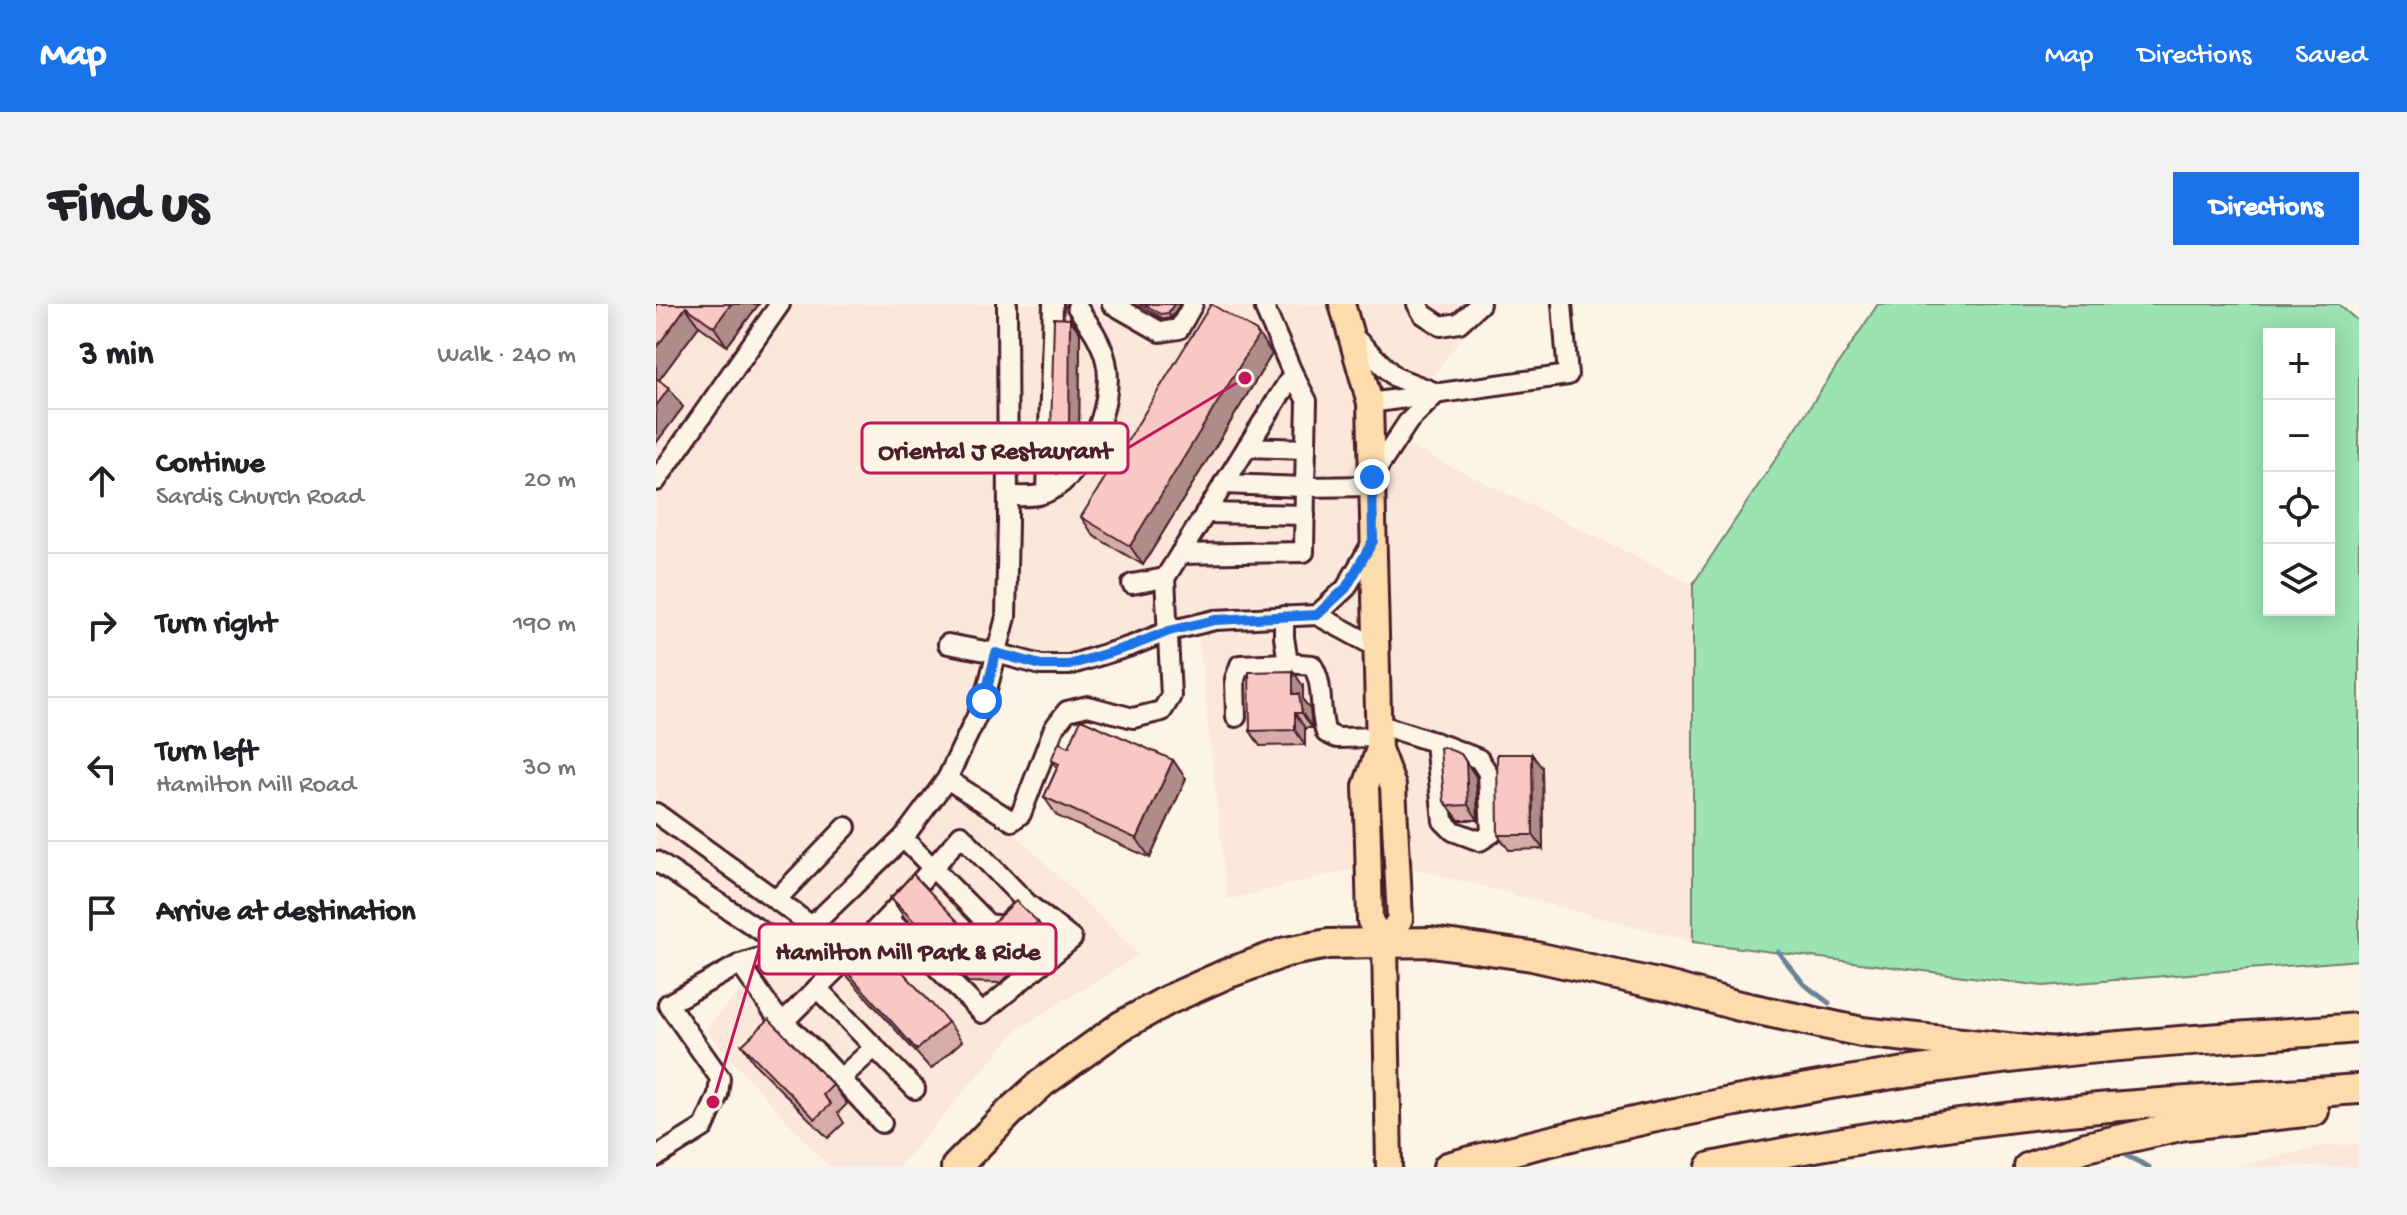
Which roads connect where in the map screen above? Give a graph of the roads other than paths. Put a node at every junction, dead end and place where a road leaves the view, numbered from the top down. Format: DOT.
graph roads {
  1 [pos="780,304"];
  2 [pos="1007,304"];
  3 [pos="1053,304"];
  4 [pos="1112,304"];
  5 [pos="1193,304"];
  6 [pos="1342,304"];
  7 [pos="1417,304"];
  8 [pos="1480,304"];
  9 [pos="1562,304"];
  10 [pos="1072,305"];
  11 [pos="1265,309"];
  12 [pos="1352,335"];
  13 [pos="1293,374"];
  14 [pos="1437,393"];
  15 [pos="1370,403"];
  16 [pos="1247,447"];
  17 [pos="1306,449"];
  18 [pos="656,481"];
  19 [pos="1372,482"];
  20 [pos="1223,484"];
  21 [pos="1305,487"];
  22 [pos="1047,491"];
  23 [pos="1008,496"];
  24 [pos="1205,513"];
  25 [pos="1305,515"];
  26 [pos="1373,541"];
  27 [pos="1180,554"];
  28 [pos="1165,578"];
  29 [pos="1132,584"];
  30 [pos="1317,615"];
  31 [pos="1284,616"];
  32 [pos="1169,631"];
  33 [pos="948,644"];
  34 [pos="1376,647"];
  35 [pos="996,653"];
  36 [pos="1288,663"];
  37 [pos="1236,717"];
  38 [pos="1378,737"];
  39 [pos="1435,742"];
  40 [pos="947,779"];
  41 [pos="656,813"];
  42 [pos="846,827"];
  43 [pos="903,838"];
  44 [pos="656,861"];
  45 [pos="933,868"];
  46 [pos="776,900"];
  47 [pos="1028,904"];
  48 [pos="888,918"];
  49 [pos="812,926"];
  50 [pos="1385,943"];
  51 [pos="788,949"];
  52 [pos="740,964"];
  53 [pos="817,988"];
  54 [pos="783,1022"];
  55 [pos="2359,1028"];
  56 [pos="875,1047"];
  57 [pos="2053,1053"];
  58 [pos="841,1078"];
  59 [pos="915,1089"];
  60 [pos="2359,1089"];
  61 [pos="2359,1105"];
  62 [pos="882,1123"];
  63 [pos="656,1157"];
  64 [pos="956,1167"];
  65 [pos="1389,1167"];
  66 [pos="1448,1167"];
  67 [pos="1711,1167"];
  68 [pos="2029,1167"];
  1 -- 18 [label="street"];
  2 -- 23 [label="street"];
  3 -- 22 [label="street"];
  4 -- 5 [label="street"];
  6 -- 12 [label="main road"];
  7 -- 8 [label="street"];
  9 -- 14 [label="street"];
  10 -- 22 [label="street"];
  11 -- 13 [label="street"];
  12 -- 14 [label="street"];
  12 -- 15 [label="main road"];
  13 -- 16 [label="street"];
  13 -- 17 [label="street"];
  14 -- 15 [label="street"];
  14 -- 19 [label="street"];
  15 -- 19 [label="main road"];
  16 -- 17 [label="street"];
  16 -- 20 [label="street"];
  17 -- 21 [label="street"];
  19 -- 21 [label="street"];
  19 -- 26 [label="main road"];
  20 -- 21 [label="street"];
  20 -- 24 [label="street"];
  21 -- 25 [label="street"];
  22 -- 23 [label="street"];
  23 -- 35 [label="street"];
  24 -- 25 [label="street"];
  24 -- 27 [label="street"];
  25 -- 27 [label="street"];
  26 -- 30 [label="street"];
  26 -- 34 [label="main road"];
  27 -- 28 [label="street"];
  28 -- 29 [label="street"];
  28 -- 32 [label="street"];
  30 -- 31 [label="street"];
  30 -- 34 [label="street"];
  31 -- 32 [label="street"];
  31 -- 36 [label="street"];
  32 -- 35 [label="street"];
  32 -- 40 [label="street"];
  33 -- 35 [label="street"];
  34 -- 38 [label="main road"];
  35 -- 40 [label="street"];
  36 -- 37 [label="street"];
  36 -- 38 [label="street"];
  38 -- 39 [label="street"];
  38 -- 50 [label="main road"];
  39 -- 39 [label="street"];
  40 -- 43 [label="street"];
  41 -- 46 [label="street"];
  42 -- 46 [label="street"];
  43 -- 45 [label="street"];
  43 -- 49 [label="street"];
  44 -- 51 [label="street"];
  45 -- 47 [label="street"];
  45 -- 47 [label="street"];
  45 -- 48 [label="street"];
  46 -- 49 [label="street"];
  47 -- 48 [label="street"];
  48 -- 53 [label="street"];
  49 -- 51 [label="street"];
  50 -- 57 [label="highway"];
  50 -- 64 [label="highway"];
  50 -- 65 [label="main road"];
  51 -- 52 [label="street"];
  52 -- 54 [label="street"];
  52 -- 63 [label="street"];
  53 -- 54 [label="street"];
  53 -- 56 [label="street"];
  54 -- 58 [label="street"];
  55 -- 57 [label="highway"];
  56 -- 58 [label="street"];
  56 -- 59 [label="street"];
  57 -- 66 [label="highway"];
  58 -- 62 [label="street"];
  60 -- 67 [label="highway"];
  61 -- 68 [label="highway"];
}
